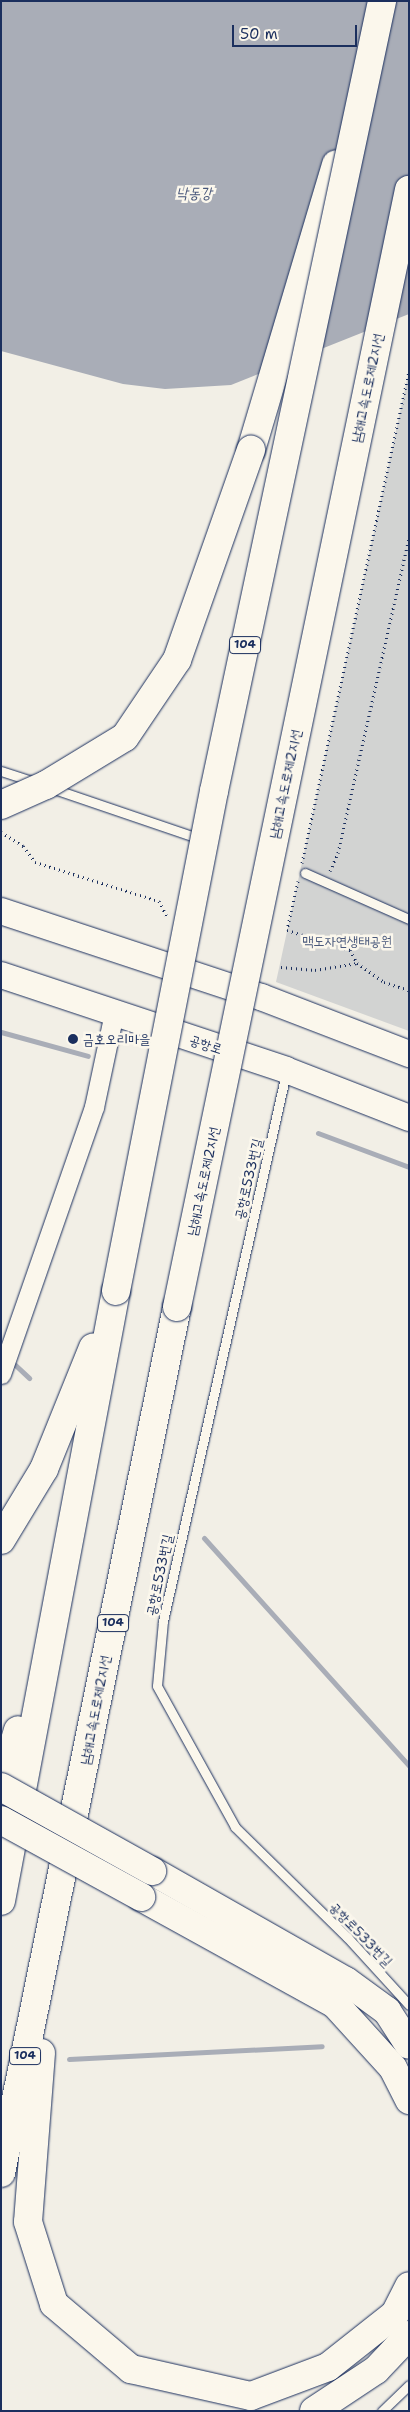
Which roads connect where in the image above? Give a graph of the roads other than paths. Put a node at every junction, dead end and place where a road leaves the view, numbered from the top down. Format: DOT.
graph roads {
  1 [pos="382,1"];
  2 [pos="374,36"];
  3 [pos="409,190"];
  4 [pos="1,771"];
  5 [pos="1,805"];
  6 [pos="198,838"];
  7 [pos="305,873"];
  8 [pos="1,911"];
  9 [pos="409,919"];
  10 [pos="1,975"];
  11 [pos="114,1013"];
  12 [pos="409,1054"];
  13 [pos="286,1070"];
  14 [pos="409,1118"];
  15 [pos="116,1291"];
  16 [pos="4,1366"];
  17 [pos="1,1540"];
  18 [pos="64,1570"];
  19 [pos="1,1788"];
  20 [pos="1,1820"];
  21 [pos="1,1901"];
  22 [pos="50,1938"];
  23 [pos="409,2005"];
  24 [pos="409,2045"];
  25 [pos="409,2100"];
  26 [pos="1,2173"];
  27 [pos="409,2286"];
  28 [pos="409,2335"];
  29 [pos="409,2385"];
  30 [pos="314,2411"];
  31 [pos="382,2411"];
  1 -- 2 [label="highway, 104, bridge"];
  2 -- 5 [label="highway, bridge"];
  2 -- 15 [label="highway, 104, bridge"];
  3 -- 22 [label="highway, 남해고속도로제2지선 / 104, bridge"];
  4 -- 6 [label="lane"];
  7 -- 9 [label="lane"];
  8 -- 12 [label="main road"];
  10 -- 11 [label="main road, 공항로"];
  11 -- 13 [label="main road, 공항로"];
  11 -- 16 [label="street"];
  13 -- 14 [label="main road, 공항로"];
  13 -- 23 [label="lane, 공항로533번길"];
  15 -- 17 [label="highway"];
  15 -- 18 [label="highway, 104"];
  18 -- 19 [label="highway"];
  18 -- 21 [label="highway, 104"];
  19 -- 24 [label="highway, bridge"];
  20 -- 25 [label="highway, bridge"];
  22 -- 26 [label="highway, 남해고속도로제2지선 / 104"];
  22 -- 27 [label="highway"];
  28 -- 30 [label="highway"];
  29 -- 31 [label="lane"];
}
